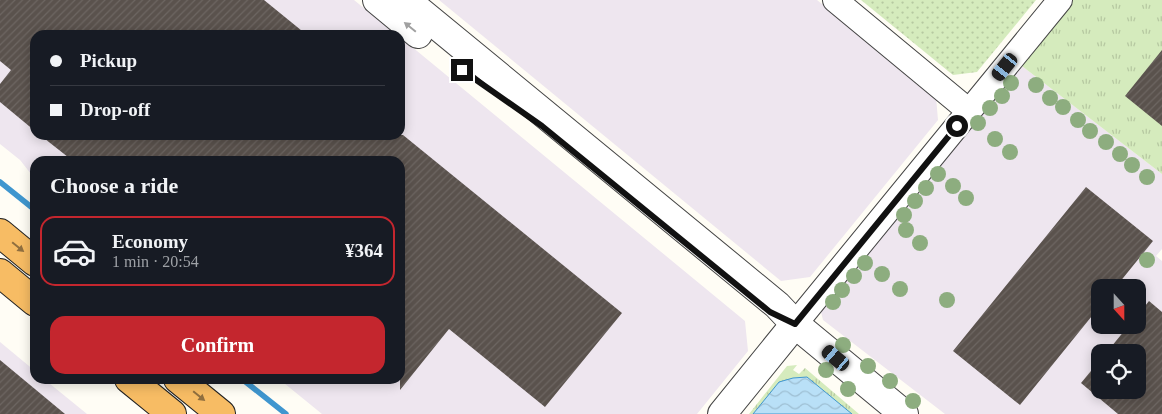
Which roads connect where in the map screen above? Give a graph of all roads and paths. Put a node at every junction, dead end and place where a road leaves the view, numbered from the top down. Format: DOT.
graph roads {
  1 [pos="377,0"];
  2 [pos="406,0"];
  3 [pos="835,0"];
  4 [pos="1060,0"];
  5 [pos="970,111"];
  6 [pos="0,233"];
  7 [pos="30,258"];
  8 [pos="0,273"];
  9 [pos="30,298"];
  10 [pos="795,324"];
  11 [pos="135,384"];
  12 [pos="184,384"];
  13 [pos="172,414"];
  14 [pos="221,414"];
  15 [pos="722,414"];
  16 [pos="904,414"];
  10 -- 1 [label="street, one-way"];
  2 -- 10 [label="street"];
  3 -- 5 [label="street"];
  4 -- 5 [label="street"];
  5 -- 10 [label="street"];
  6 -- 7 [label="highway, one-way"];
  8 -- 9 [label="highway"];
  10 -- 15 [label="street"];
  10 -- 16 [label="street"];
  11 -- 13 [label="highway"];
  12 -- 14 [label="highway, one-way"];
}
